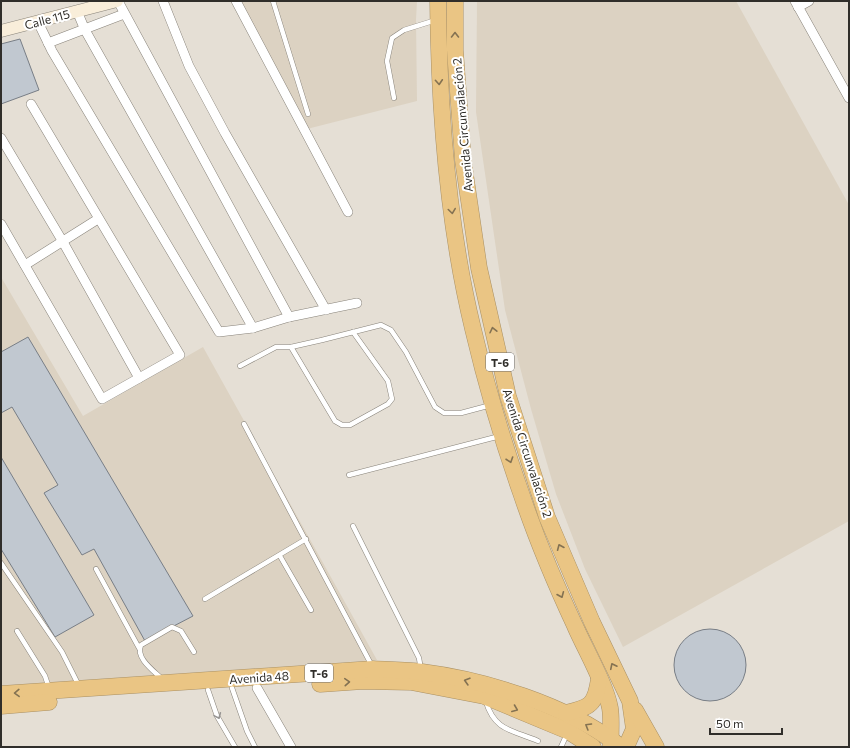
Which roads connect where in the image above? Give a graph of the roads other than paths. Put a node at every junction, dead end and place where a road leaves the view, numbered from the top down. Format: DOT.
graph roads {
  1 [pos="117,1"];
  2 [pos="163,1"];
  3 [pos="236,1"];
  4 [pos="273,1"];
  5 [pos="438,1"];
  6 [pos="455,1"];
  7 [pos="809,1"];
  8 [pos="797,4"];
  9 [pos="77,11"];
  10 [pos="124,14"];
  11 [pos="438,19"];
  12 [pos="38,22"];
  13 [pos="85,30"];
  14 [pos="1,31"];
  15 [pos="48,44"];
  16 [pos="394,98"];
  17 [pos="849,98"];
  18 [pos="31,104"];
  19 [pos="308,114"];
  20 [pos="1,138"];
  21 [pos="348,212"];
  22 [pos="98,219"];
  23 [pos="1,224"];
  24 [pos="63,242"];
  25 [pos="25,265"];
  26 [pos="357,303"];
  27 [pos="326,310"];
  28 [pos="289,317"];
  29 [pos="253,328"];
  30 [pos="353,332"];
  31 [pos="291,346"];
  32 [pos="240,366"];
  33 [pos="139,378"];
  34 [pos="492,405"];
  35 [pos="244,424"];
  36 [pos="502,436"];
  37 [pos="350,475"];
  38 [pos="352,526"];
  39 [pos="306,539"];
  40 [pos="280,556"];
  41 [pos="1,563"];
  42 [pos="96,569"];
  43 [pos="205,599"];
  44 [pos="310,610"];
  45 [pos="18,631"];
  46 [pos="139,648"];
  47 [pos="194,652"];
  48 [pos="373,669"];
  49 [pos="421,672"];
  50 [pos="599,679"];
  51 [pos="166,683"];
  52 [pos="232,688"];
  53 [pos="257,688"];
  54 [pos="81,690"];
  55 [pos="208,690"];
  56 [pos="50,692"];
  57 [pos="1,694"];
  58 [pos="484,696"];
  59 [pos="630,701"];
  60 [pos="1,706"];
  61 [pos="566,712"];
  62 [pos="568,731"];
  63 [pos="538,741"];
  64 [pos="614,744"];
  65 [pos="235,747"];
  66 [pos="255,747"];
  67 [pos="291,747"];
  68 [pos="561,747"];
  69 [pos="593,747"];
  70 [pos="626,747"];
  71 [pos="656,747"];
  1 -- 9 [label="street, Calle 115"];
  1 -- 10 [label="street"];
  2 -- 27 [label="street"];
  3 -- 21 [label="street"];
  4 -- 19 [label="lane"];
  5 -- 11 [label="highway, Avenida Circunvalación 2 / T-6"];
  59 -- 6 [label="highway, Avenida Circunvalación 2 / T-6, one-way"];
  7 -- 8 [label="street"];
  8 -- 17 [label="street"];
  9 -- 12 [label="street, Calle 115"];
  9 -- 13 [label="street"];
  10 -- 13 [label="street"];
  10 -- 28 [label="street"];
  11 -- 16 [label="lane"];
  11 -- 34 [label="highway, Avenida Circunvalación 2 / T-6, one-way"];
  12 -- 14 [label="street, Calle 115"];
  12 -- 15 [label="street"];
  13 -- 15 [label="street"];
  13 -- 29 [label="street"];
  15 -- 29 [label="street"];
  18 -- 22 [label="street"];
  20 -- 24 [label="street"];
  22 -- 24 [label="street"];
  22 -- 33 [label="street"];
  23 -- 25 [label="street"];
  24 -- 25 [label="street"];
  24 -- 33 [label="street"];
  25 -- 33 [label="street"];
  26 -- 27 [label="street"];
  27 -- 28 [label="street"];
  28 -- 29 [label="street"];
  30 -- 31 [label="lane"];
  30 -- 31 [label="lane"];
  30 -- 34 [label="lane"];
  31 -- 32 [label="lane"];
  34 -- 36 [label="highway, Avenida Circunvalación 2 / T-6"];
  35 -- 39 [label="lane"];
  36 -- 37 [label="lane"];
  36 -- 50 [label="highway, Avenida Circunvalación 2 / T-6, one-way"];
  38 -- 49 [label="lane"];
  39 -- 40 [label="lane"];
  39 -- 48 [label="lane"];
  40 -- 43 [label="lane"];
  40 -- 44 [label="lane"];
  41 -- 54 [label="lane"];
  42 -- 46 [label="lane"];
  45 -- 56 [label="lane"];
  46 -- 47 [label="lane"];
  46 -- 51 [label="lane"];
  48 -- 49 [label="highway, Avenida 48 / T-6"];
  48 -- 51 [label="highway, Avenida 48 / T-6"];
  61 -- 49 [label="highway, Avenida 48 / T-6, one-way"];
  50 -- 61 [label="highway"];
  50 -- 64 [label="highway, Avenida Circunvalación 2 / T-6"];
  51 -- 54 [label="highway, Avenida 48 / T-6"];
  52 -- 53 [label="highway, Avenida 48 / T-6"];
  52 -- 55 [label="highway, Avenida 48 / T-6"];
  52 -- 66 [label="lane"];
  53 -- 58 [label="highway, Avenida 48 / T-6, one-way"];
  53 -- 67 [label="street"];
  54 -- 56 [label="highway, Avenida 48 / T-6"];
  55 -- 60 [label="highway, Avenida 48 / T-6"];
  55 -- 65 [label="lane, one-way"];
  56 -- 57 [label="highway, Avenida 48 / T-6, one-way"];
  58 -- 62 [label="highway, Avenida 48 / T-6, one-way"];
  58 -- 63 [label="lane"];
  59 -- 70 [label="highway, Avenida Circunvalación 2 / T-6"];
  59 -- 71 [label="highway"];
  64 -- 61 [label="highway, Avenida 48 / T-6, one-way"];
  62 -- 68 [label="lane"];
  62 -- 69 [label="highway, Avenida 48 / T-6"];
}
